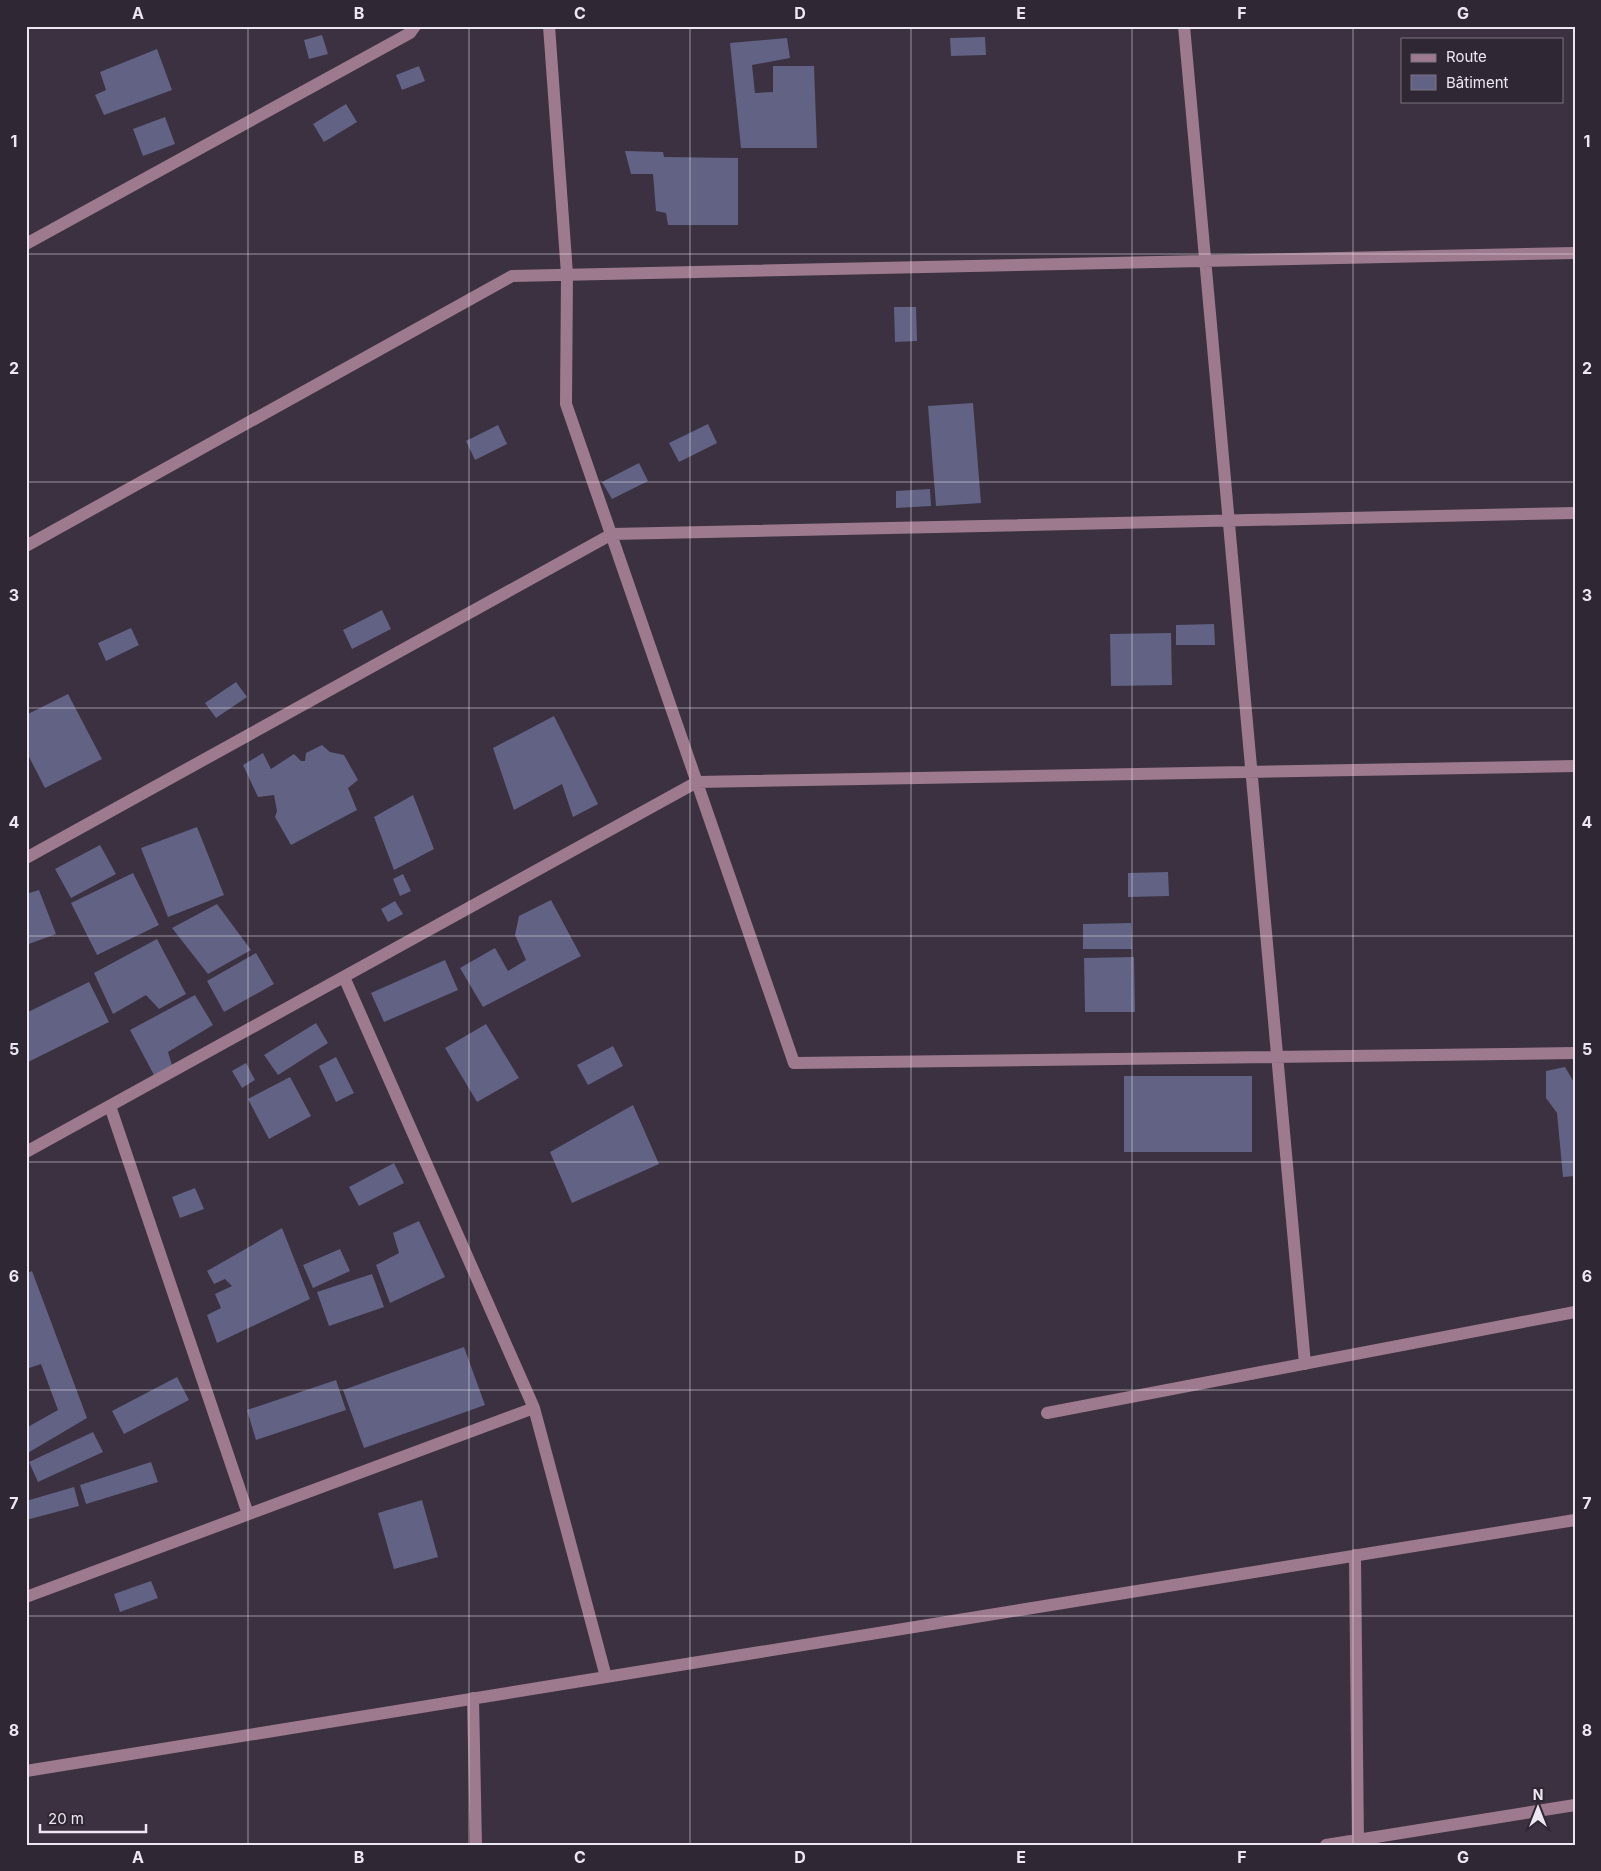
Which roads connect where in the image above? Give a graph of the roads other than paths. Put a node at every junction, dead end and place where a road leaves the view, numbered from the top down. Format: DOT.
graph roads {
  1 [pos="415,26"];
  2 [pos="549,26"];
  3 [pos="1184,26"];
  4 [pos="26,244"];
  5 [pos="1575,254"];
  6 [pos="1205,261"];
  7 [pos="567,274"];
  8 [pos="1575,513"];
  9 [pos="1229,520"];
  10 [pos="612,534"];
  11 [pos="26,546"];
  12 [pos="1575,766"];
  13 [pos="1251,772"];
  14 [pos="697,782"];
  15 [pos="26,858"];
  16 [pos="344,977"];
  17 [pos="1575,1053"];
  18 [pos="1277,1057"];
  19 [pos="110,1106"];
  20 [pos="26,1152"];
  21 [pos="1575,1312"];
  22 [pos="1305,1364"];
  23 [pos="534,1408"];
  24 [pos="1047,1413"];
  25 [pos="248,1514"];
  26 [pos="1575,1520"];
  27 [pos="1355,1555"];
  28 [pos="26,1597"];
  29 [pos="606,1677"];
  30 [pos="473,1698"];
  31 [pos="26,1771"];
  32 [pos="1575,1805"];
  33 [pos="1358,1842"];
  34 [pos="476,1845"];
  35 [pos="1326,1845"];
  1 -- 4 [label="street"];
  2 -- 7 [label="street"];
  3 -- 6 [label="street"];
  5 -- 6 [label="street"];
  6 -- 7 [label="street"];
  6 -- 9 [label="street"];
  7 -- 10 [label="street"];
  7 -- 11 [label="street"];
  8 -- 9 [label="street"];
  9 -- 10 [label="street"];
  9 -- 13 [label="street"];
  10 -- 14 [label="street"];
  10 -- 15 [label="street"];
  12 -- 13 [label="street"];
  13 -- 14 [label="street"];
  13 -- 18 [label="street"];
  14 -- 16 [label="street"];
  14 -- 18 [label="street"];
  16 -- 19 [label="street"];
  16 -- 23 [label="street"];
  17 -- 18 [label="street"];
  18 -- 22 [label="street"];
  19 -- 20 [label="street"];
  19 -- 25 [label="street"];
  21 -- 22 [label="street"];
  22 -- 24 [label="street"];
  23 -- 25 [label="street"];
  23 -- 29 [label="street"];
  25 -- 28 [label="street"];
  26 -- 27 [label="street"];
  27 -- 29 [label="street"];
  27 -- 33 [label="street"];
  29 -- 30 [label="street"];
  30 -- 31 [label="street"];
  30 -- 34 [label="street"];
  32 -- 33 [label="street"];
  33 -- 35 [label="street"];
}
